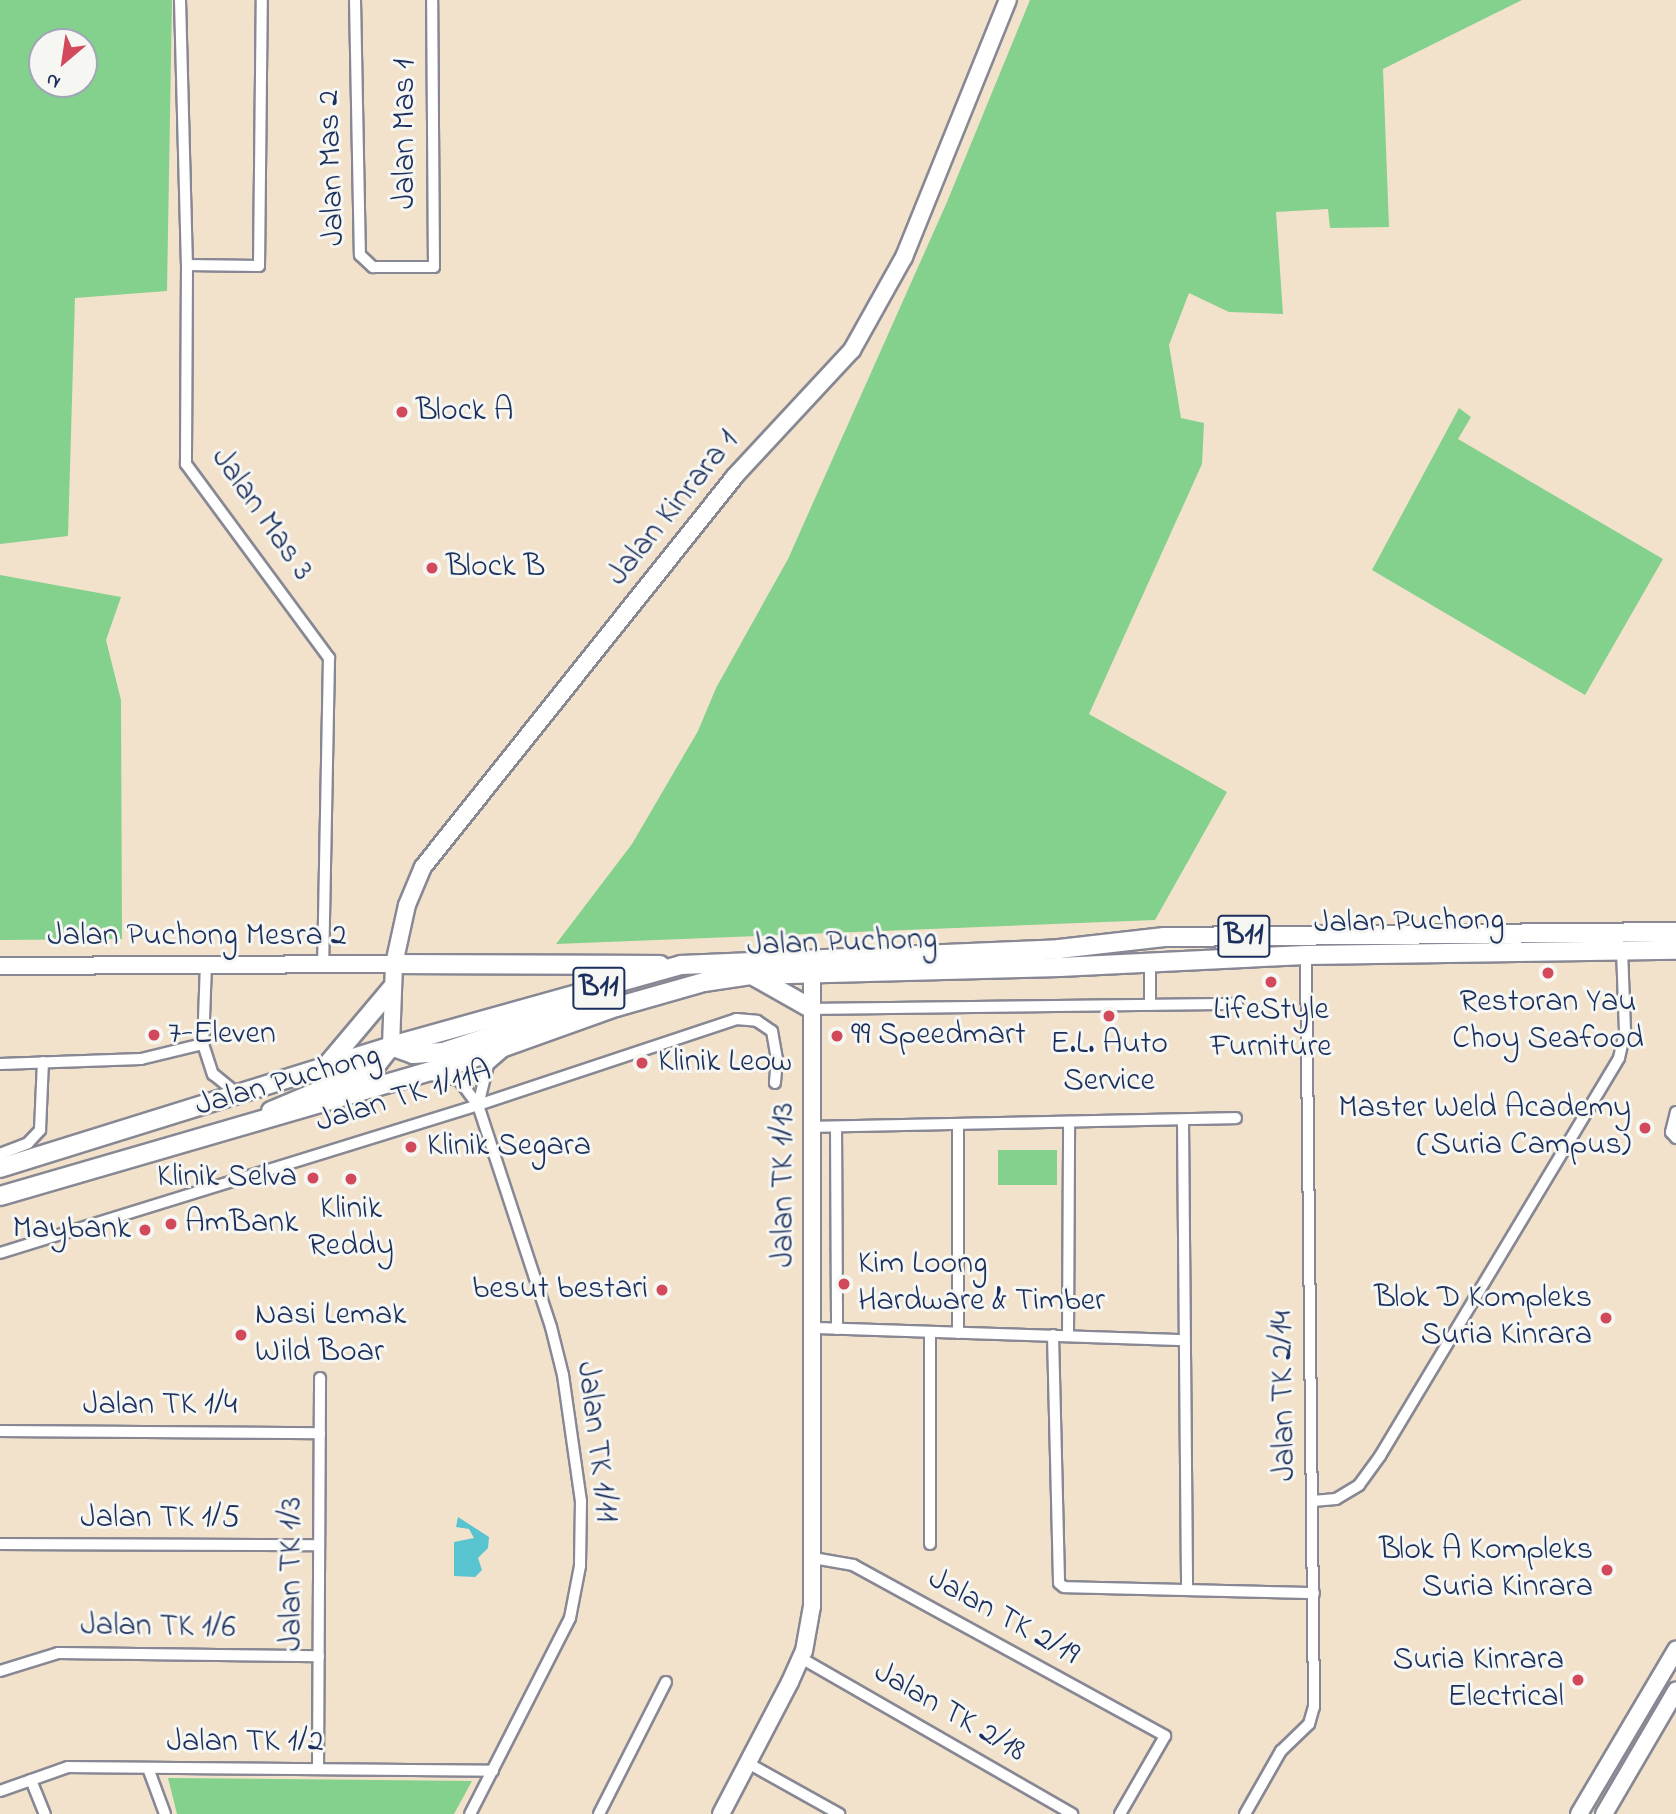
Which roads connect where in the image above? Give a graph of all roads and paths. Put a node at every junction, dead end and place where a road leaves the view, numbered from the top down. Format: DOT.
graph roads {
  1 [pos="180,0"];
  2 [pos="262,0"];
  3 [pos="355,0"];
  4 [pos="432,0"];
  5 [pos="1008,0"];
  6 [pos="187,265"];
  7 [pos="433,267"];
  8 [pos="1676,932"];
  9 [pos="1622,949"];
  10 [pos="1676,950"];
  11 [pos="1306,954"];
  12 [pos="1150,960"];
  13 [pos="812,963"];
  14 [pos="206,964"];
  15 [pos="323,964"];
  16 [pos="394,964"];
  17 [pos="681,965"];
  18 [pos="0,966"];
  19 [pos="752,975"];
  20 [pos="704,982"];
  21 [pos="392,988"];
  22 [pos="1237,1004"];
  23 [pos="1150,1005"];
  24 [pos="812,1009"];
  25 [pos="203,1044"];
  26 [pos="513,1044"];
  27 [pos="391,1046"];
  28 [pos="43,1062"];
  29 [pos="0,1064"];
  30 [pos="326,1067"];
  31 [pos="420,1074"];
  32 [pos="775,1083"];
  33 [pos="238,1094"];
  34 [pos="478,1105"];
  35 [pos="1676,1112"];
  36 [pos="1237,1118"];
  37 [pos="1182,1122"];
  38 [pos="1069,1124"];
  39 [pos="958,1125"];
  40 [pos="836,1126"];
  41 [pos="244,1127"];
  42 [pos="813,1127"];
  43 [pos="1676,1138"];
  44 [pos="0,1154"];
  45 [pos="0,1168"];
  46 [pos="0,1196"];
  47 [pos="0,1253"];
  48 [pos="814,1328"];
  49 [pos="837,1329"];
  50 [pos="930,1332"];
  51 [pos="958,1333"];
  52 [pos="1053,1335"];
  53 [pos="1068,1335"];
  54 [pos="1181,1340"];
  55 [pos="320,1378"];
  56 [pos="0,1431"];
  57 [pos="320,1433"];
  58 [pos="1312,1501"];
  59 [pos="0,1544"];
  60 [pos="930,1544"];
  61 [pos="319,1545"];
  62 [pos="813,1558"];
  63 [pos="1187,1589"];
  64 [pos="1314,1593"];
  65 [pos="1676,1650"];
  66 [pos="319,1656"];
  67 [pos="801,1658"];
  68 [pos="0,1671"];
  69 [pos="666,1682"];
  70 [pos="1676,1691"];
  71 [pos="746,1762"];
  72 [pos="148,1768"];
  73 [pos="318,1769"];
  74 [pos="493,1771"];
  75 [pos="1605,1775"];
  76 [pos="32,1780"];
  77 [pos="0,1791"];
  78 [pos="45,1814"];
  79 [pos="165,1814"];
  80 [pos="470,1814"];
  81 [pos="599,1814"];
  82 [pos="721,1814"];
  83 [pos="839,1814"];
  84 [pos="1072,1814"];
  85 [pos="1120,1814"];
  86 [pos="1245,1814"];
  87 [pos="1579,1814"];
  88 [pos="1587,1814"];
  89 [pos="1604,1814"];
  1 -- 6 [label="street, Jalan Mas 3"];
  2 -- 6 [label="street"];
  3 -- 7 [label="street, Jalan Mas 2"];
  4 -- 7 [label="street, Jalan Mas 1"];
  5 -- 16 [label="street, Jalan Kinrara 1"];
  6 -- 15 [label="street, Jalan Mas 3"];
  8 -- 13 [label="main road, Jalan Puchong / B11"];
  9 -- 10 [label="main road, Jalan Puchong / B11"];
  9 -- 11 [label="main road, Jalan Puchong / B11"];
  9 -- 58 [label="street"];
  11 -- 12 [label="main road, Jalan Puchong / B11"];
  11 -- 58 [label="street, Jalan TK 2/14"];
  12 -- 13 [label="main road, Jalan Puchong / B11"];
  12 -- 23 [label="street"];
  13 -- 17 [label="main road, Jalan Puchong / B11"];
  13 -- 19 [label="main road, Jalan Puchong / B11"];
  13 -- 24 [label="street, Jalan TK 1/13"];
  14 -- 15 [label="street, Jalan Puchong Mesra 2"];
  14 -- 18 [label="street, Jalan Puchong Mesra 2"];
  14 -- 25 [label="street"];
  15 -- 16 [label="street, Jalan Puchong Mesra 2"];
  16 -- 17 [label="main road"];
  16 -- 21 [label="street, Jalan Kinrara 1"];
  17 -- 27 [label="main road, Jalan Puchong / B11"];
  19 -- 20 [label="main road, Jalan Puchong / B11"];
  19 -- 24 [label="main road"];
  20 -- 26 [label="main road, Jalan Puchong / B11"];
  20 -- 27 [label="main road"];
  21 -- 27 [label="street, Jalan Kinrara 1"];
  21 -- 30 [label="main road"];
  22 -- 23 [label="street"];
  23 -- 24 [label="street"];
  24 -- 42 [label="street, Jalan TK 1/13"];
  25 -- 28 [label="street"];
  25 -- 33 [label="street"];
  26 -- 31 [label="main road, Jalan Puchong / B11"];
  26 -- 34 [label="street"];
  27 -- 30 [label="main road, Jalan Puchong / B11"];
  27 -- 41 [label="main road"];
  28 -- 29 [label="street"];
  28 -- 44 [label="street"];
  30 -- 33 [label="main road, Jalan Puchong / B11"];
  31 -- 34 [label="street"];
  31 -- 41 [label="main road, Jalan Puchong / B11"];
  32 -- 34 [label="street, Jalan TK 1/11A"];
  33 -- 45 [label="main road, Jalan Puchong / B11"];
  34 -- 47 [label="street, Jalan TK 1/11A"];
  34 -- 74 [label="street, Jalan TK 1/11"];
  35 -- 43 [label="street"];
  36 -- 37 [label="street"];
  37 -- 38 [label="street"];
  37 -- 54 [label="street"];
  38 -- 39 [label="street"];
  38 -- 53 [label="street"];
  39 -- 40 [label="street"];
  39 -- 51 [label="street"];
  40 -- 42 [label="street"];
  40 -- 49 [label="street"];
  41 -- 46 [label="main road, Jalan Puchong / B11"];
  42 -- 48 [label="street, Jalan TK 1/13"];
  48 -- 49 [label="street"];
  48 -- 62 [label="street, Jalan TK 1/13"];
  49 -- 50 [label="street"];
  50 -- 51 [label="street"];
  50 -- 60 [label="street"];
  51 -- 52 [label="street"];
  52 -- 53 [label="street"];
  52 -- 63 [label="street"];
  53 -- 54 [label="street"];
  54 -- 63 [label="street"];
  55 -- 57 [label="street, Jalan TK 1/3"];
  56 -- 57 [label="street, Jalan TK 1/4"];
  57 -- 61 [label="street, Jalan TK 1/3"];
  58 -- 64 [label="street, Jalan TK 2/14"];
  59 -- 61 [label="street, Jalan TK 1/5"];
  61 -- 66 [label="street, Jalan TK 1/3"];
  62 -- 67 [label="street, Jalan TK 1/13"];
  62 -- 85 [label="street, Jalan TK 2/19"];
  63 -- 64 [label="street"];
  64 -- 86 [label="street, Jalan TK 2/14"];
  65 -- 75 [label="street"];
  66 -- 68 [label="street, Jalan TK 1/6"];
  66 -- 73 [label="street, Jalan TK 1/3"];
  67 -- 71 [label="street, Jalan TK 1/13"];
  67 -- 84 [label="street, Jalan TK 2/18"];
  69 -- 81 [label="street"];
  70 -- 89 [label="street"];
  71 -- 82 [label="street, Jalan TK 1/13"];
  71 -- 83 [label="street"];
  72 -- 73 [label="street, Jalan TK 1/2"];
  72 -- 76 [label="street, Jalan TK 1/2"];
  72 -- 79 [label="street"];
  73 -- 74 [label="street, Jalan TK 1/2"];
  74 -- 80 [label="street, Jalan TK 1/11"];
  75 -- 87 [label="street"];
  75 -- 88 [label="street"];
  76 -- 77 [label="street, Jalan TK 1/2"];
  76 -- 78 [label="street"];
}
